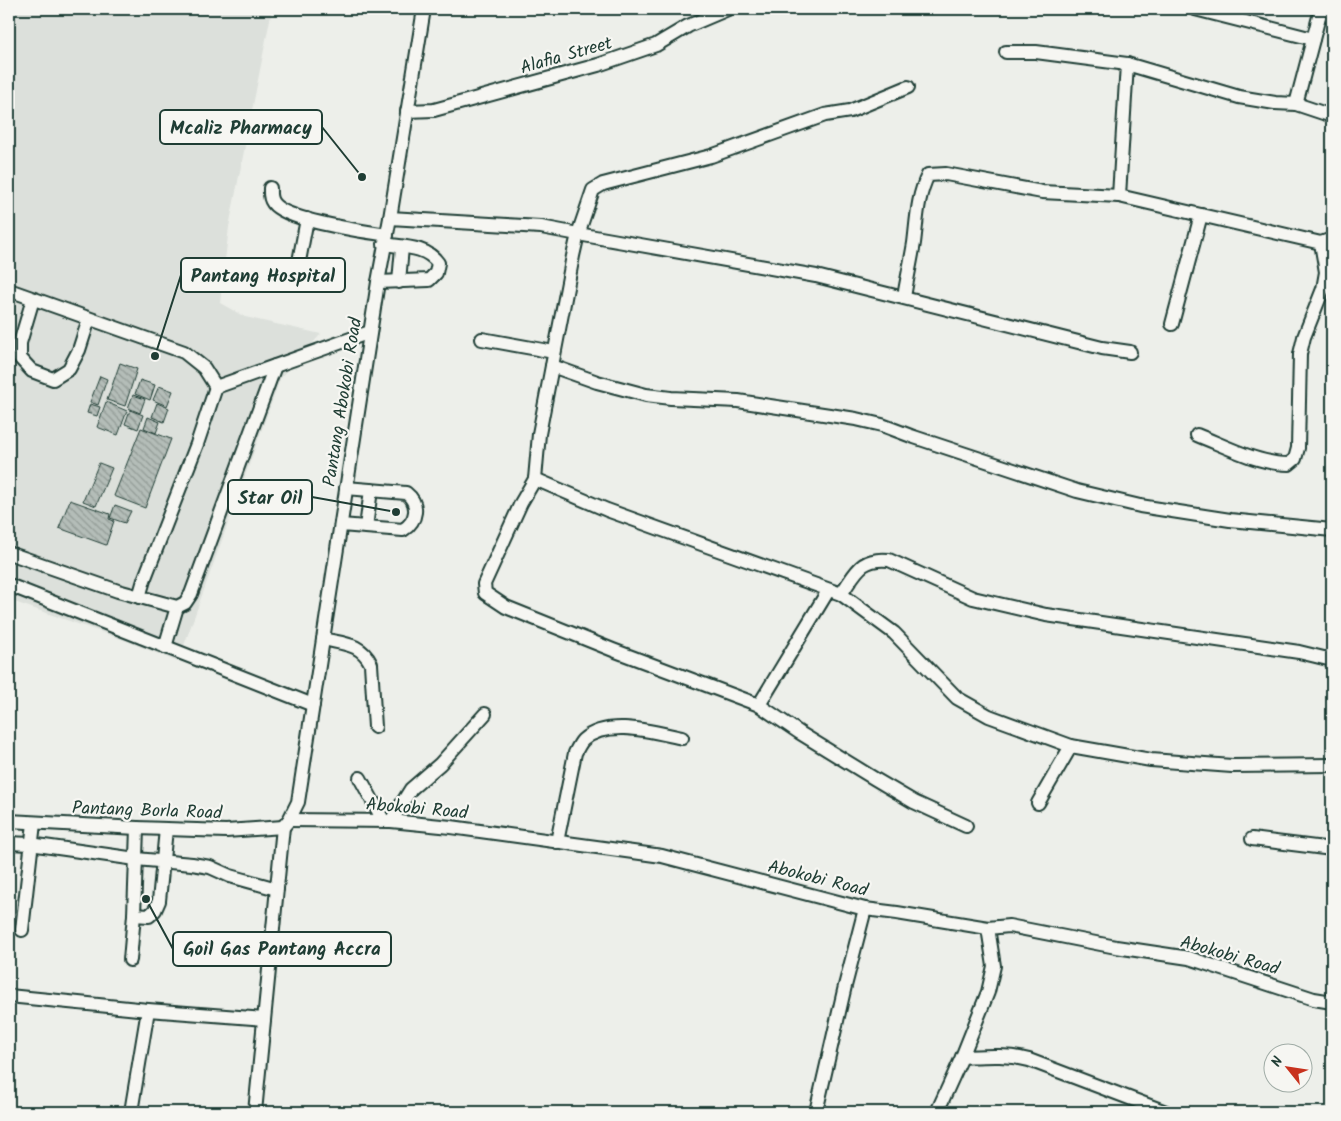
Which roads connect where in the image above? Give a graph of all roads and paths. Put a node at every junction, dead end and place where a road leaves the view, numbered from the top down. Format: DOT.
graph roads {
  1 [pos="424,9"];
  2 [pos="728,9"];
  3 [pos="1195,9"];
  4 [pos="1321,9"];
  5 [pos="1328,9"];
  6 [pos="1332,19"];
  7 [pos="1313,39"];
  8 [pos="1006,52"];
  9 [pos="1127,64"];
  10 [pos="908,87"];
  11 [pos="1296,104"];
  12 [pos="407,111"];
  13 [pos="1332,116"];
  14 [pos="270,188"];
  15 [pos="1119,196"];
  16 [pos="1201,215"];
  17 [pos="390,218"];
  18 [pos="307,219"];
  19 [pos="578,234"];
  20 [pos="386,240"];
  21 [pos="1326,241"];
  22 [pos="402,247"];
  23 [pos="297,272"];
  24 [pos="378,282"];
  25 [pos="399,282"];
  26 [pos="9,290"];
  27 [pos="904,297"];
  28 [pos="33,298"];
  29 [pos="89,319"];
  30 [pos="1172,324"];
  31 [pos="370,332"];
  32 [pos="482,339"];
  33 [pos="554,352"];
  34 [pos="1130,352"];
  35 [pos="275,366"];
  36 [pos="552,366"];
  37 [pos="216,387"];
  38 [pos="1197,435"];
  39 [pos="535,479"];
  40 [pos="346,488"];
  41 [pos="370,490"];
  42 [pos="341,525"];
  43 [pos="366,527"];
  44 [pos="1332,530"];
  45 [pos="9,553"];
  46 [pos="9,585"];
  47 [pos="828,591"];
  48 [pos="841,594"];
  49 [pos="140,597"];
  50 [pos="177,607"];
  51 [pos="323,639"];
  52 [pos="165,647"];
  53 [pos="1332,660"];
  54 [pos="759,705"];
  55 [pos="313,706"];
  56 [pos="485,714"];
  57 [pos="375,727"];
  58 [pos="682,738"];
  59 [pos="1071,746"];
  60 [pos="1332,765"];
  61 [pos="360,778"];
  62 [pos="1038,803"];
  63 [pos="9,820"];
  64 [pos="387,821"];
  65 [pos="34,822"];
  66 [pos="286,824"];
  67 [pos="966,826"];
  68 [pos="137,828"];
  69 [pos="166,829"];
  70 [pos="1252,839"];
  71 [pos="557,842"];
  72 [pos="9,843"];
  73 [pos="30,844"];
  74 [pos="1332,849"];
  75 [pos="136,859"];
  76 [pos="164,861"];
  77 [pos="278,889"];
  78 [pos="865,909"];
  79 [pos="134,916"];
  80 [pos="988,928"];
  81 [pos="22,930"];
  82 [pos="130,960"];
  83 [pos="9,996"];
  84 [pos="1332,1002"];
  85 [pos="148,1010"];
  86 [pos="264,1018"];
  87 [pos="962,1058"];
  88 [pos="131,1112"];
  89 [pos="255,1112"];
  90 [pos="816,1112"];
  91 [pos="936,1112"];
  92 [pos="1166,1112"];
  1 -- 12 [label="street, Pantang Abokobi Road"];
  2 -- 12 [label="street, Alafia Street"];
  3 -- 7 [label="street"];
  4 -- 7 [label="street"];
  5 -- 6 [label="street"];
  7 -- 11 [label="street"];
  8 -- 9 [label="street"];
  9 -- 11 [label="street"];
  9 -- 15 [label="street"];
  10 -- 19 [label="street"];
  11 -- 13 [label="street"];
  12 -- 17 [label="street, Pantang Abokobi Road"];
  14 -- 18 [label="street"];
  15 -- 16 [label="street"];
  15 -- 27 [label="street"];
  16 -- 21 [label="street"];
  16 -- 30 [label="street"];
  17 -- 19 [label="street"];
  17 -- 20 [label="street, Pantang Abokobi Road"];
  18 -- 20 [label="street"];
  18 -- 23 [label="street"];
  19 -- 27 [label="street"];
  19 -- 33 [label="street"];
  20 -- 22 [label="street"];
  20 -- 24 [label="street, Pantang Abokobi Road"];
  21 -- 38 [label="street"];
  22 -- 25 [label="street"];
  22 -- 25 [label="street"];
  24 -- 25 [label="street"];
  24 -- 31 [label="street, Pantang Abokobi Road"];
  26 -- 28 [label="street"];
  27 -- 34 [label="street"];
  28 -- 29 [label="street"];
  28 -- 29 [label="street"];
  29 -- 37 [label="street"];
  31 -- 35 [label="street"];
  31 -- 40 [label="street, Pantang Abokobi Road"];
  32 -- 33 [label="street"];
  33 -- 36 [label="street"];
  35 -- 37 [label="street"];
  35 -- 50 [label="street"];
  36 -- 39 [label="street"];
  36 -- 44 [label="street"];
  37 -- 49 [label="street"];
  39 -- 47 [label="street"];
  39 -- 54 [label="street"];
  40 -- 41 [label="street"];
  40 -- 42 [label="street, Pantang Abokobi Road"];
  41 -- 43 [label="street"];
  41 -- 43 [label="street"];
  42 -- 43 [label="street"];
  42 -- 51 [label="street, Pantang Abokobi Road"];
  45 -- 49 [label="street"];
  46 -- 52 [label="street"];
  47 -- 48 [label="street"];
  47 -- 54 [label="street"];
  48 -- 53 [label="street"];
  48 -- 59 [label="street"];
  49 -- 50 [label="street"];
  50 -- 52 [label="street"];
  51 -- 55 [label="street, Pantang Abokobi Road"];
  51 -- 57 [label="street"];
  52 -- 55 [label="street"];
  54 -- 67 [label="street"];
  55 -- 66 [label="street, Pantang Abokobi Road"];
  56 -- 64 [label="street"];
  58 -- 71 [label="street"];
  59 -- 60 [label="street"];
  59 -- 62 [label="street"];
  61 -- 64 [label="street"];
  63 -- 65 [label="street, Pantang Borla Road"];
  64 -- 66 [label="street, Abokobi Road"];
  64 -- 71 [label="street, Abokobi Road"];
  65 -- 68 [label="street, Pantang Borla Road"];
  65 -- 73 [label="street"];
  66 -- 69 [label="street, Pantang Borla Road"];
  66 -- 77 [label="street, Pantang Abokobi Road"];
  68 -- 69 [label="street, Pantang Borla Road"];
  68 -- 75 [label="street"];
  69 -- 76 [label="street"];
  70 -- 74 [label="street"];
  71 -- 78 [label="street, Abokobi Road"];
  72 -- 73 [label="street"];
  73 -- 75 [label="street"];
  73 -- 81 [label="street"];
  75 -- 76 [label="street"];
  75 -- 79 [label="street"];
  76 -- 77 [label="street"];
  76 -- 79 [label="street"];
  77 -- 86 [label="street, Pantang Abokobi Road"];
  78 -- 80 [label="street, Abokobi Road"];
  78 -- 90 [label="street"];
  79 -- 82 [label="street"];
  80 -- 84 [label="street, Abokobi Road"];
  80 -- 87 [label="street"];
  83 -- 85 [label="street"];
  85 -- 86 [label="street"];
  85 -- 88 [label="street"];
  86 -- 89 [label="street, Pantang Abokobi Road"];
  87 -- 91 [label="street"];
  87 -- 92 [label="street"];
}
